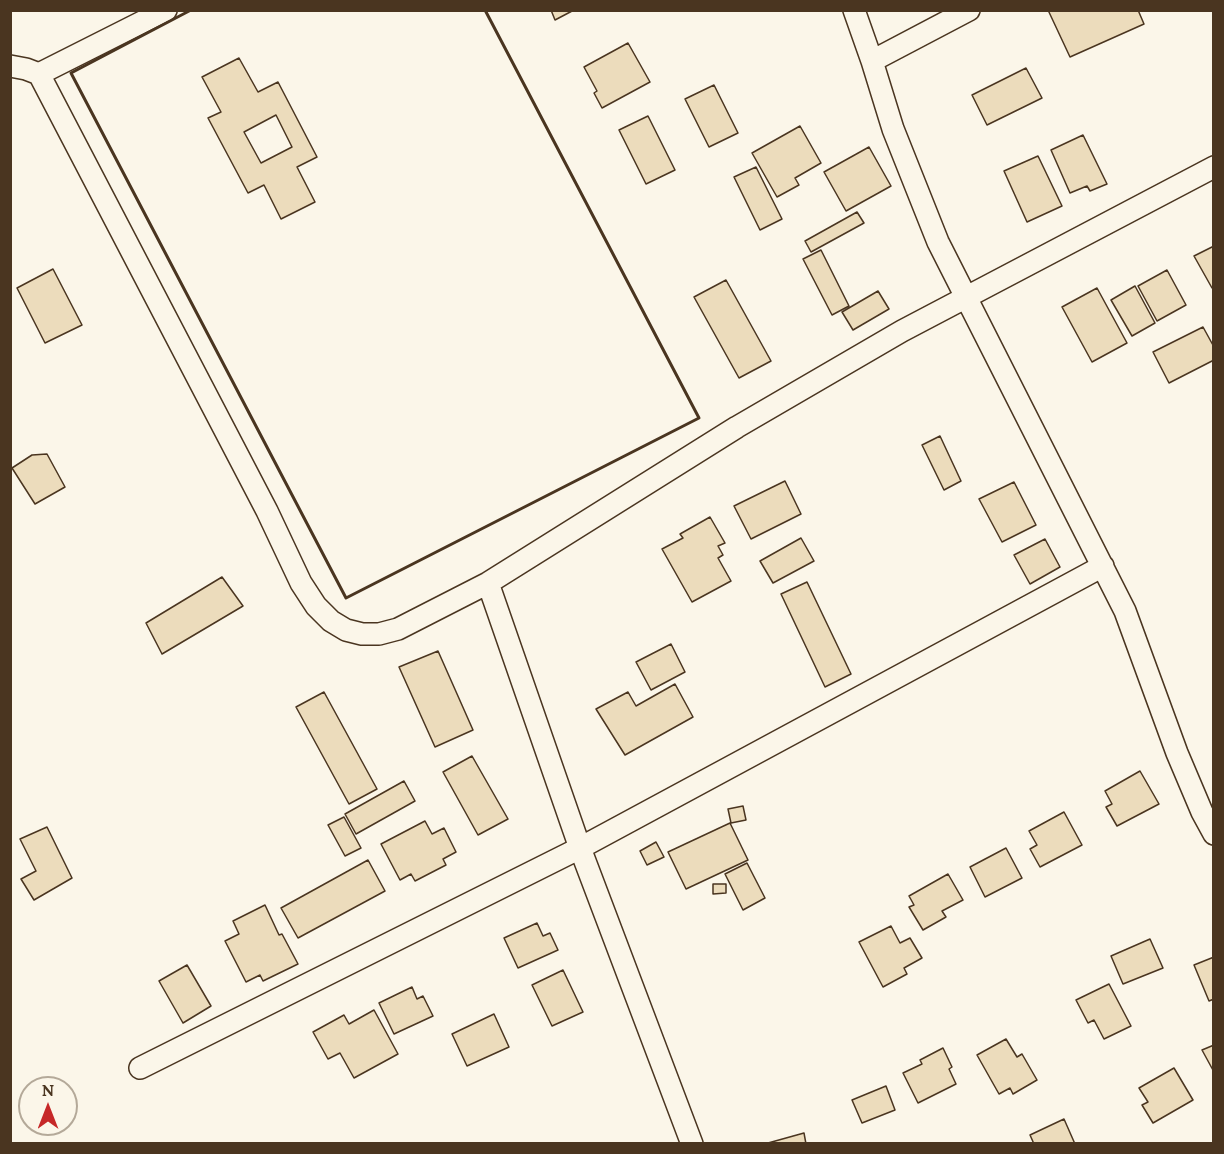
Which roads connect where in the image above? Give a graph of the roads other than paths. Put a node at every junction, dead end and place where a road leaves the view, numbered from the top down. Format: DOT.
graph roads {
  1 [pos="166,10"];
  2 [pos="854,10"];
  3 [pos="969,10"];
  4 [pos="872,61"];
  5 [pos="11,65"];
  6 [pos="39,74"];
  7 [pos="1214,167"];
  8 [pos="965,297"];
  9 [pos="1103,566"];
  10 [pos="488,583"];
  11 [pos="1214,834"];
  12 [pos="580,848"];
  13 [pos="140,1068"];
  14 [pos="687,1142"];
  1 -- 6 [label="street"];
  2 -- 4 [label="street"];
  3 -- 4 [label="street"];
  4 -- 8 [label="street"];
  5 -- 6 [label="street"];
  6 -- 10 [label="street"];
  7 -- 8 [label="street"];
  8 -- 9 [label="street"];
  8 -- 10 [label="street"];
  9 -- 11 [label="street"];
  9 -- 12 [label="street"];
  10 -- 12 [label="street"];
  12 -- 13 [label="street"];
  12 -- 14 [label="street"];
}
